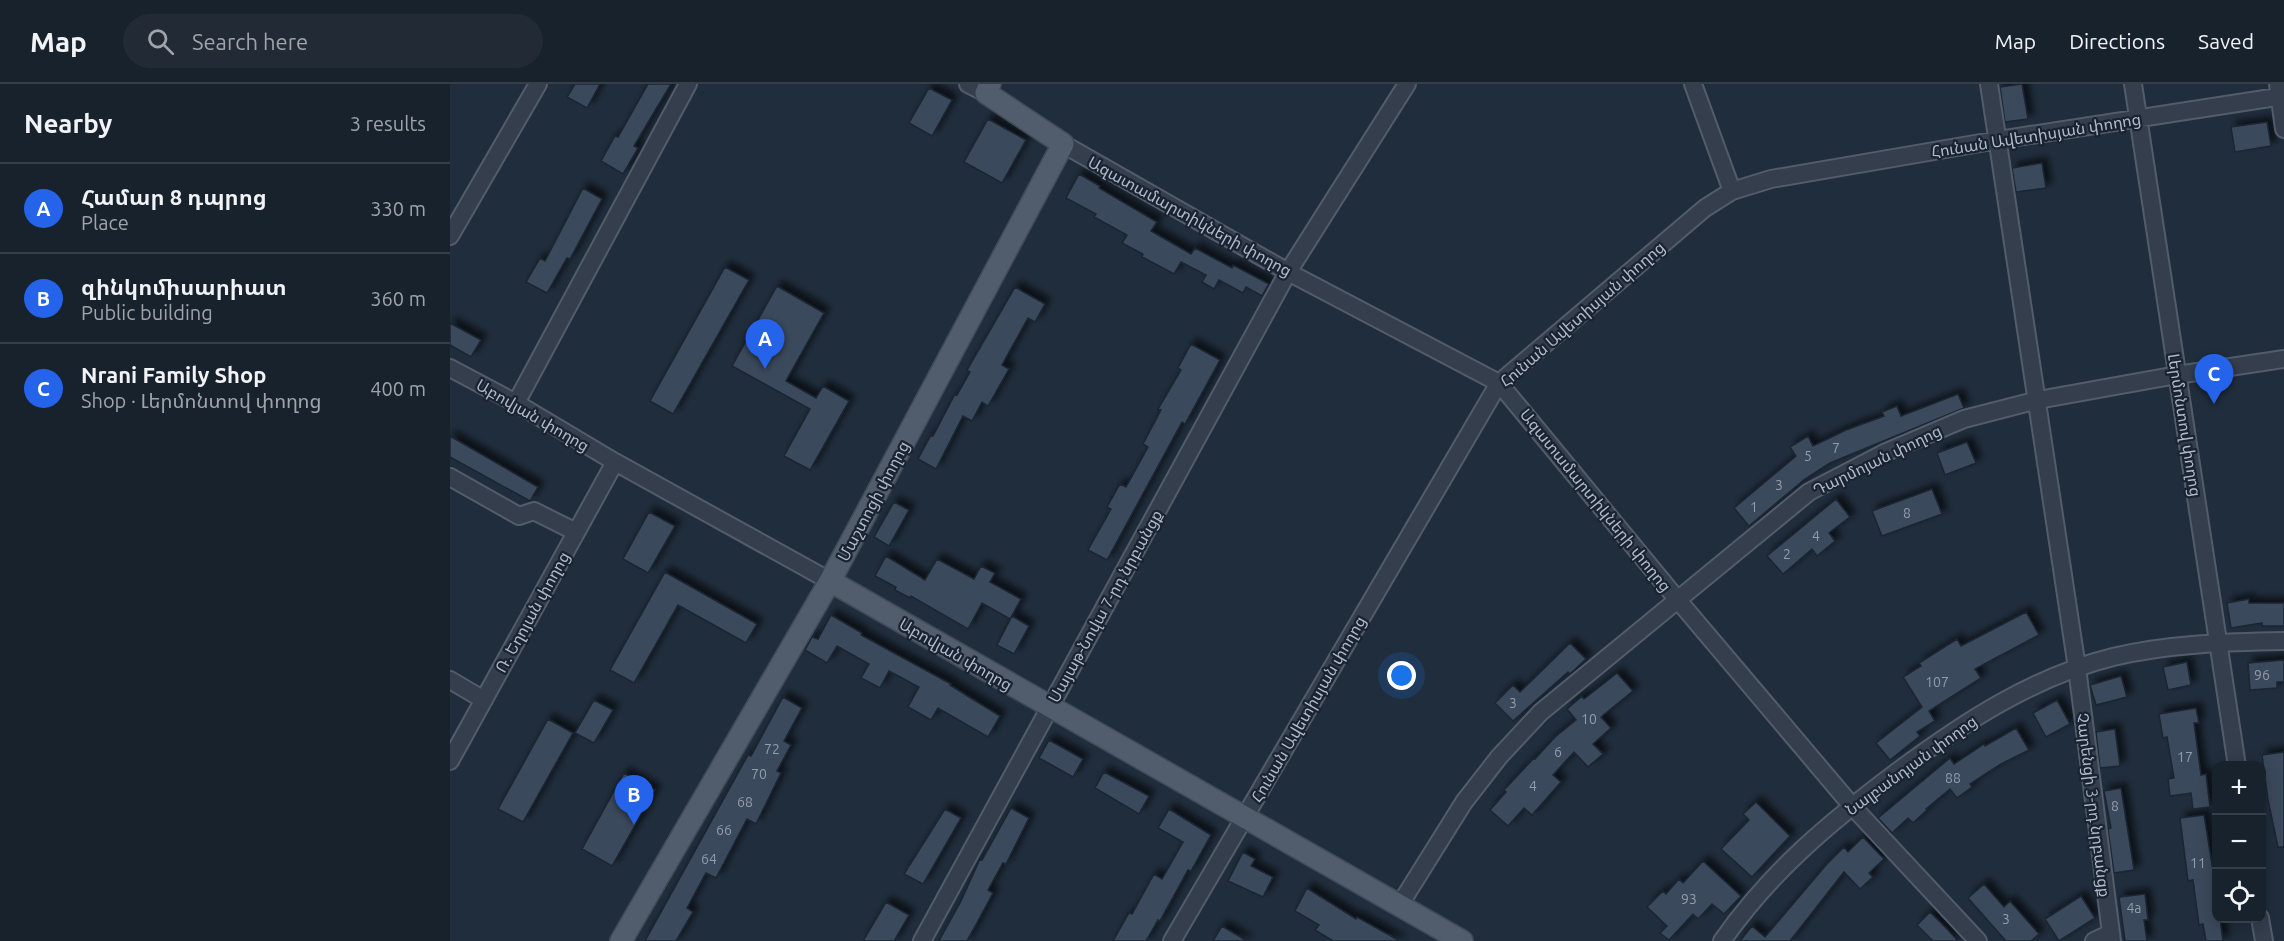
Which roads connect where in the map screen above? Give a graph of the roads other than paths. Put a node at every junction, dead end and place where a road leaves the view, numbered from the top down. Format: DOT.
graph roads {
  1 [pos="538,84"];
  2 [pos="688,84"];
  3 [pos="1407,84"];
  4 [pos="1693,84"];
  5 [pos="1989,84"];
  6 [pos="2133,84"];
  7 [pos="981,87"];
  8 [pos="2280,92"];
  9 [pos="2138,118"];
  10 [pos="2284,129"];
  11 [pos="1998,140"];
  12 [pos="1063,144"];
  13 [pos="1732,191"];
  14 [pos="450,236"];
  15 [pos="1288,272"];
  16 [pos="2284,359"];
  17 [pos="450,368"];
  18 [pos="2177,375"];
  19 [pos="1499,382"];
  20 [pos="2038,400"];
  21 [pos="516,403"];
  22 [pos="615,462"];
  23 [pos="450,477"];
  24 [pos="576,532"];
  25 [pos="830,581"];
  26 [pos="1677,599"];
  27 [pos="2284,641"];
  28 [pos="2218,642"];
  29 [pos="2077,668"];
  30 [pos="450,680"];
  31 [pos="484,700"];
  32 [pos="1050,708"];
  33 [pos="450,761"];
  34 [pos="2236,761"];
  35 [pos="1852,806"];
  36 [pos="1244,818"];
  37 [pos="1399,906"];
  38 [pos="2261,923"];
  39 [pos="2111,937"];
  40 [pos="1449,938"];
  41 [pos="621,941"];
  42 [pos="922,941"];
  43 [pos="1172,941"];
  44 [pos="1722,941"];
  45 [pos="1978,941"];
  46 [pos="2094,941"];
  47 [pos="2264,941"];
  1 -- 14 [label="street"];
  2 -- 21 [label="street"];
  3 -- 15 [label="street, Սայաթ-Նովա 7-րդ նրբանցք"];
  4 -- 13 [label="street"];
  5 -- 11 [label="street, Չարենցի 3-րդ նրբանցք"];
  6 -- 9 [label="street, Լերմոնտով փողոց"];
  7 -- 12 [label="main road"];
  8 -- 9 [label="street, Հունան Ավետիսյան փողոց"];
  8 -- 10 [label="street"];
  9 -- 11 [label="street, Հունան Ավետիսյան փողոց"];
  9 -- 18 [label="street, Լերմոնտով փողոց"];
  11 -- 13 [label="street, Հունան Ավետիսյան փողոց"];
  11 -- 20 [label="street, Չարենցի 3-րդ նրբանցք"];
  12 -- 15 [label="street, Ազատամարտիկների փողոց"];
  12 -- 25 [label="main road, Մաշտոցի փողոց"];
  13 -- 19 [label="street, Հունան Ավետիսյան փողոց"];
  15 -- 19 [label="street, Ազատամարտիկների փողոց"];
  15 -- 32 [label="street, Սայաթ-Նովա 7-րդ նրբանցք"];
  16 -- 18 [label="street, Դարմոյան փողոց"];
  17 -- 21 [label="street, Աբովյան փողոց"];
  18 -- 20 [label="street, Դարմոյան փողոց"];
  18 -- 28 [label="street, Լերմոնտով փողոց"];
  19 -- 26 [label="street, Ազատամարտիկների փողոց"];
  19 -- 36 [label="street, Հունան Ավետիսյան փողոց"];
  20 -- 26 [label="street, Դարմոյան փողոց"];
  20 -- 29 [label="street, Չարենցի 3-րդ նրբանցք"];
  21 -- 22 [label="street, Աբովյան փողոց"];
  22 -- 24 [label="street, Ռ. Եղոյան փողոց"];
  22 -- 25 [label="street, Աբովյան փողոց"];
  23 -- 24 [label="street"];
  24 -- 31 [label="street, Ռ. Եղոյան փողոց"];
  25 -- 32 [label="main road, Աբովյան փողոց"];
  25 -- 41 [label="main road, Մաշտոցի փողոց"];
  26 -- 35 [label="street, Ազատամարտիկների փողոց"];
  26 -- 37 [label="street, Դարմոյան փողոց"];
  27 -- 28 [label="street, Նալբանդյան փողոց"];
  28 -- 29 [label="street, Նալբանդյան փողոց"];
  28 -- 34 [label="street, Լերմոնտով փողոց"];
  29 -- 35 [label="street, Նալբանդյան փողոց"];
  29 -- 39 [label="street, Չարենցի 3-րդ նրբանցք"];
  30 -- 31 [label="street"];
  31 -- 33 [label="street, Ռ. Եղոյան փողոց"];
  32 -- 36 [label="main road, Աբովյան փողոց"];
  32 -- 42 [label="street, Սայաթ-Նովա 7-րդ նրբանցք"];
  35 -- 44 [label="street, Նալբանդյան փողոց"];
  35 -- 45 [label="street, Ազատամարտիկների փողոց"];
  36 -- 37 [label="main road, Աբովյան փողոց"];
  36 -- 43 [label="street, Հունան Ավետիսյան փողոց"];
  37 -- 40 [label="main road, Աբովյան փողոց"];
  38 -- 47 [label="street"];
  39 -- 46 [label="street"];
}
